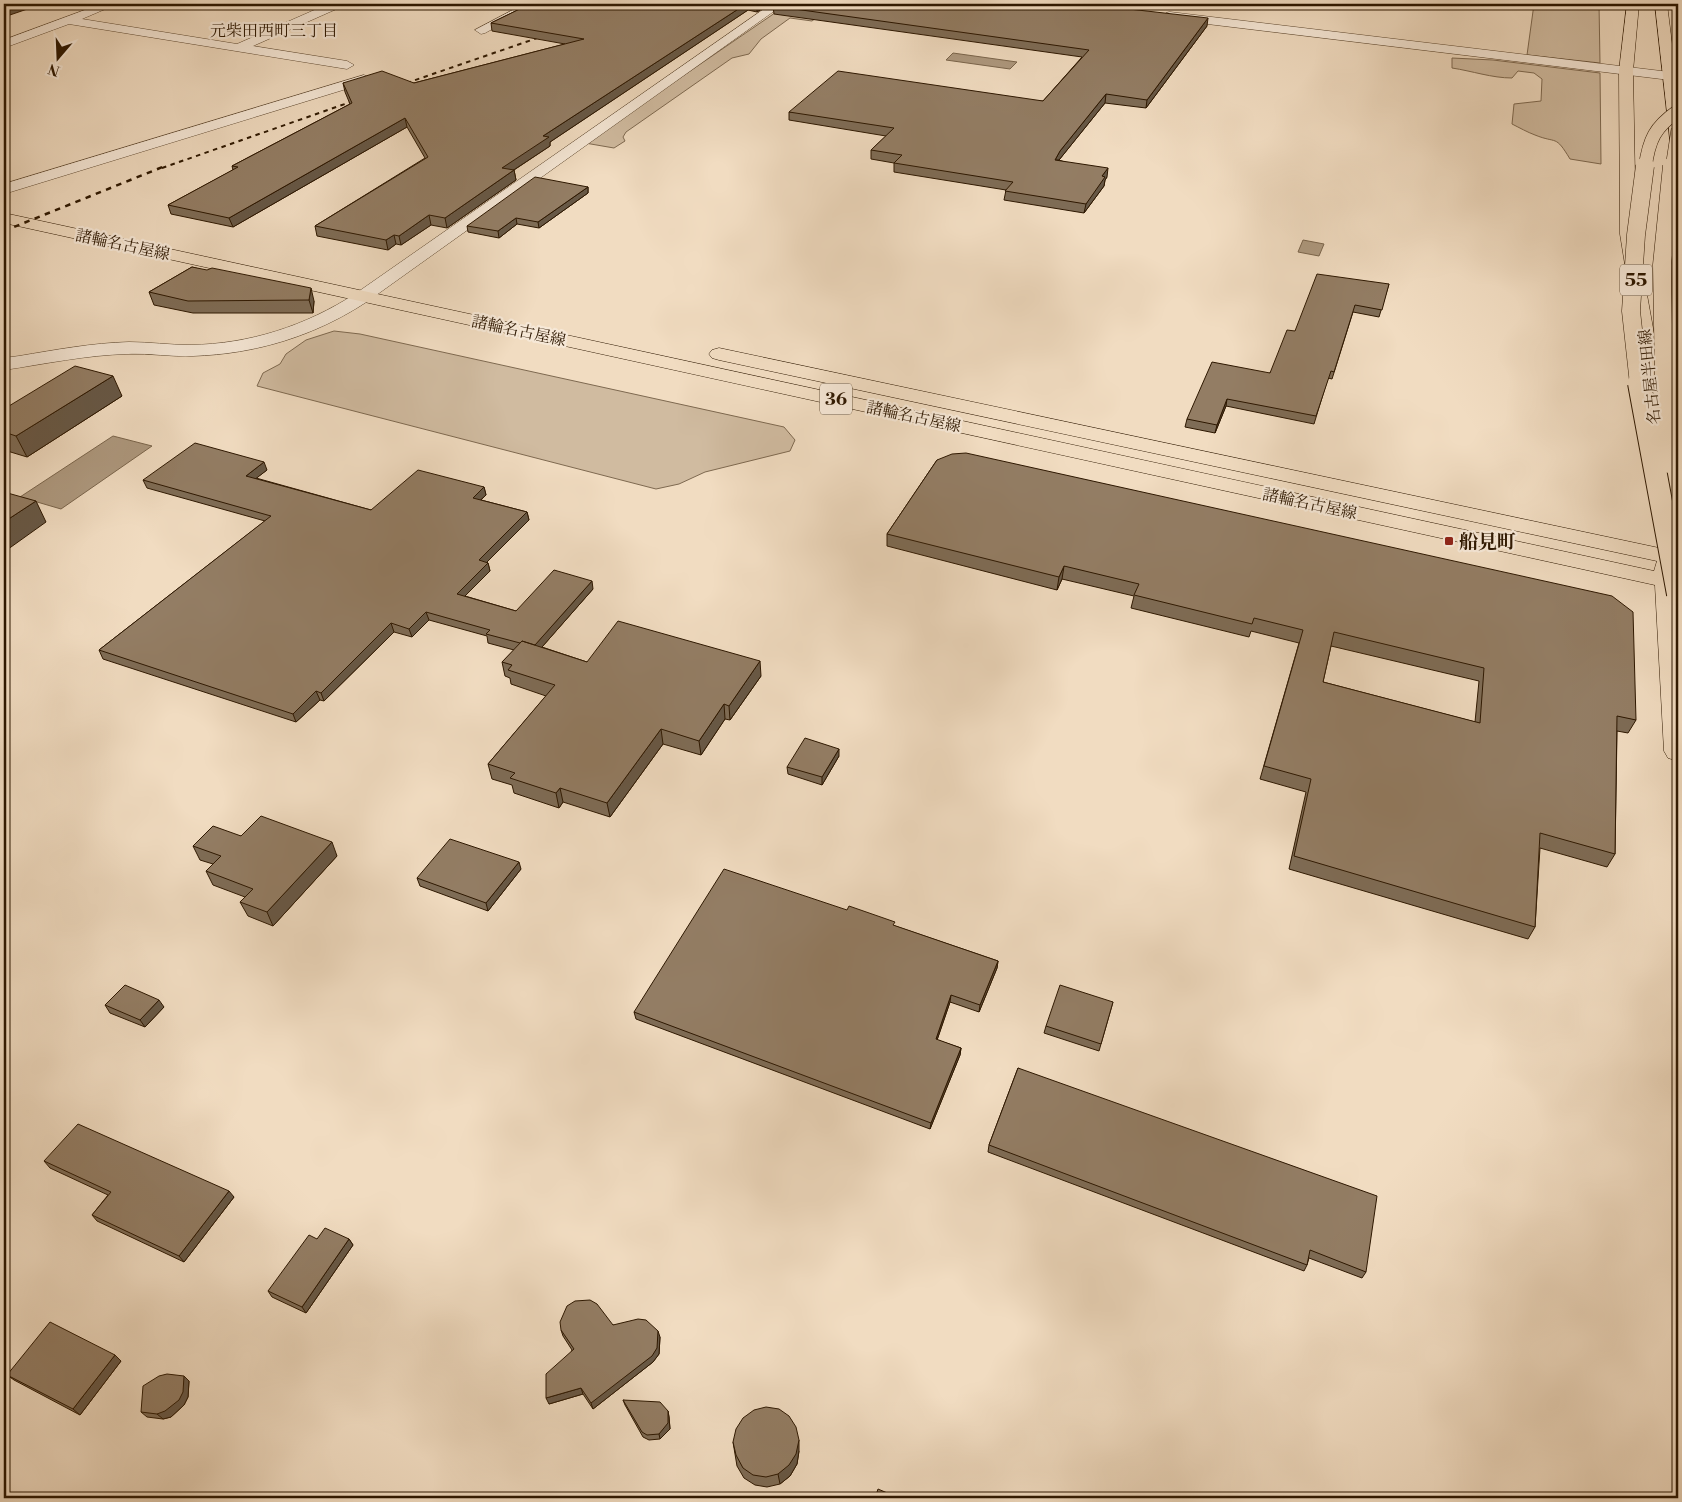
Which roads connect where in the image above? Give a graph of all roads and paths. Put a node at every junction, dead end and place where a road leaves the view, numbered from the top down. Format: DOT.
graph roads {
  1 [pos="81,4"];
  2 [pos="337,4"];
  3 [pos="533,4"];
  4 [pos="778,4"];
  5 [pos="1633,4"];
  6 [pos="1662,4"];
  7 [pos="106,5"];
  8 [pos="1152,14"];
  9 [pos="66,20"];
  10 [pos="481,30"];
  11 [pos="4,44"];
  12 [pos="238,48"];
  13 [pos="347,65"];
  14 [pos="1626,70"];
  15 [pos="1673,76"];
  16 [pos="364,79"];
  17 [pos="1678,112"];
  18 [pos="1678,129"];
  19 [pos="1678,148"];
  20 [pos="4,189"];
  21 [pos="4,202"];
  22 [pos="4,218"];
  23 [pos="381,282"];
  24 [pos="364,296"];
  25 [pos="566,321"];
  26 [pos="702,350"];
  27 [pos="4,364"];
  28 [pos="1674,579"];
  29 [pos="1678,751"];
  1 -- 7 [label="street"];
  2 -- 12 [label="street"];
  3 -- 10 [label="street"];
  4 -- 23 [label="street"];
  5 -- 14 [label="main road, 名古屋半田線 / 55"];
  6 -- 15 [label="main road"];
  7 -- 9 [label="street"];
  8 -- 14 [label="street"];
  9 -- 11 [label="street"];
  9 -- 12 [label="street"];
  12 -- 13 [label="street"];
  14 -- 15 [label="street"];
  14 -- 28 [label="main road, 名古屋半田線 / 55"];
  15 -- 19 [label="main road"];
  16 -- 20 [label="street"];
  17 -- 28 [label="main road, bridge"];
  18 -- 28 [label="main road, bridge"];
  21 -- 23 [label="main road, 諸輪名古屋線"];
  22 -- 24 [label="main road, 諸輪名古屋線 / 36"];
  23 -- 24 [label="street"];
  23 -- 25 [label="main road, 諸輪名古屋線"];
  24 -- 27 [label="street"];
  24 -- 28 [label="main road, 諸輪名古屋線 / 36"];
  26 -- 28 [label="main road, 諸輪名古屋線 / 36"];
  28 -- 29 [label="main road, 名古屋半田線 / 55"];
}
